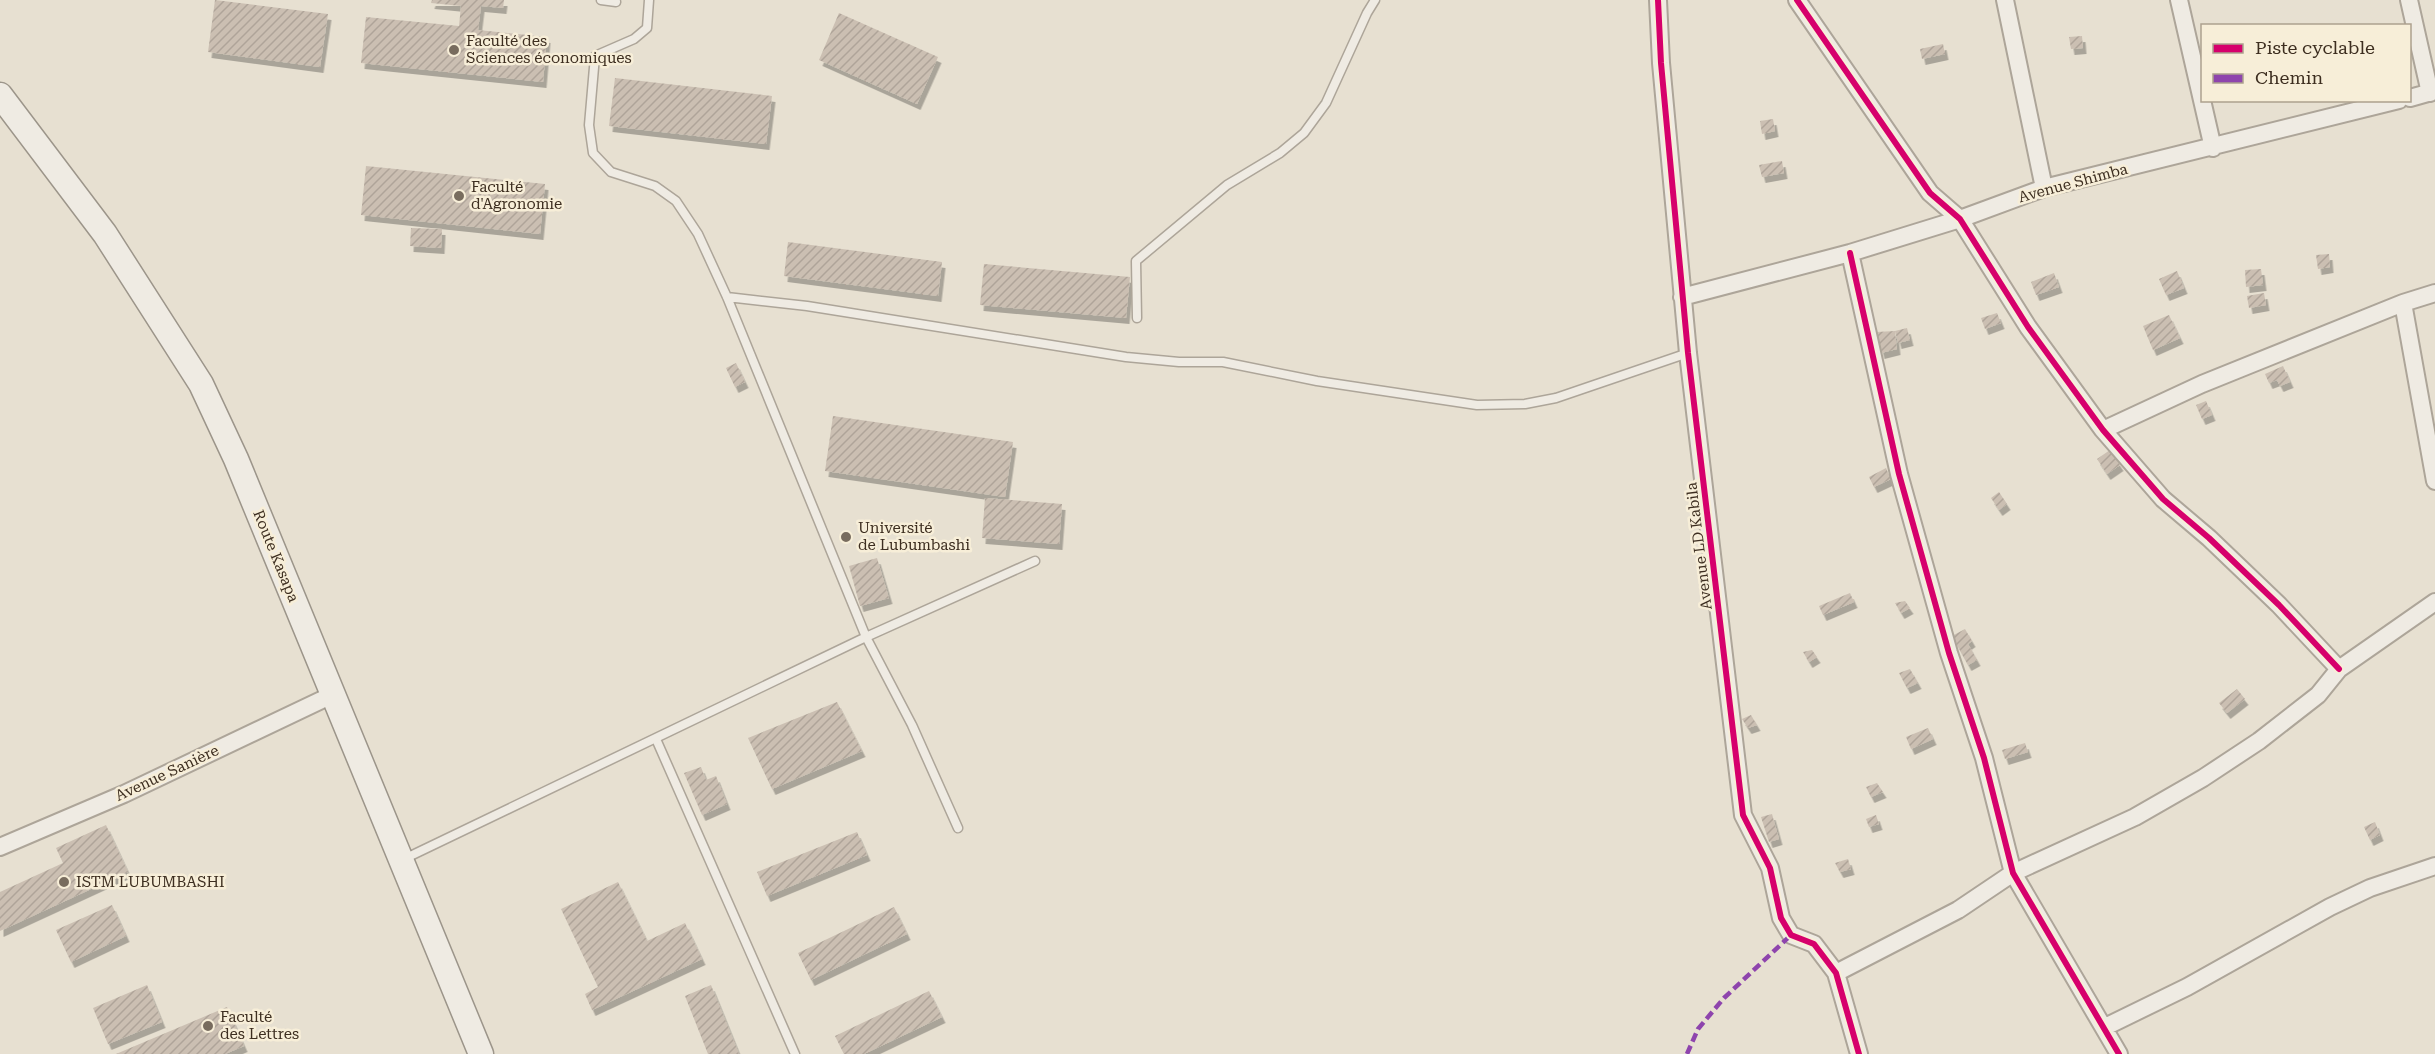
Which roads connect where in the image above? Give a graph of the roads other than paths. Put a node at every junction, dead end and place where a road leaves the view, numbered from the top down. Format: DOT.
graph roads {
  1 [pos="601,0"];
  2 [pos="649,0"];
  3 [pos="1375,0"];
  4 [pos="1658,0"];
  5 [pos="1797,0"];
  6 [pos="2005,0"];
  7 [pos="2179,0"];
  8 [pos="2409,0"];
  9 [pos="616,2"];
  10 [pos="2432,92"];
  11 [pos="0,95"];
  12 [pos="2411,97"];
  13 [pos="2201,99"];
  14 [pos="2202,102"];
  15 [pos="2391,102"];
  16 [pos="2212,148"];
  17 [pos="2044,188"];
  18 [pos="1960,219"];
  19 [pos="1850,253"];
  20 [pos="2435,292"];
  21 [pos="727,297"];
  22 [pos="1682,297"];
  23 [pos="2403,303"];
  24 [pos="1137,318"];
  25 [pos="1688,353"];
  26 [pos="2103,430"];
  27 [pos="2435,481"];
  28 [pos="1035,561"];
  29 [pos="2435,602"];
  30 [pos="866,637"];
  31 [pos="2339,669"];
  32 [pos="332,695"];
  33 [pos="656,739"];
  34 [pos="958,828"];
  35 [pos="0,847"];
  36 [pos="400,861"];
  37 [pos="2435,866"];
  38 [pos="2013,873"];
  39 [pos="1836,973"];
  40 [pos="2105,1027"];
  41 [pos="481,1054"];
  42 [pos="795,1054"];
  43 [pos="1859,1054"];
  44 [pos="2120,1054"];
  1 -- 9 [label="lane"];
  2 -- 21 [label="lane"];
  3 -- 24 [label="lane"];
  4 -- 22 [label="street, Avenue LD Kabila"];
  5 -- 18 [label="street"];
  6 -- 17 [label="street"];
  7 -- 13 [label="street"];
  8 -- 10 [label="street"];
  10 -- 12 [label="street"];
  11 -- 32 [label="main road, Route Kasapa"];
  14 -- 16 [label="street"];
  15 -- 16 [label="street, Avenue Shimba"];
  16 -- 17 [label="street, Avenue Shimba"];
  17 -- 18 [label="street, Avenue Shimba"];
  18 -- 19 [label="street, Avenue Shimba"];
  18 -- 26 [label="street"];
  19 -- 22 [label="street, Avenue Shimba"];
  19 -- 38 [label="street"];
  20 -- 23 [label="street"];
  21 -- 25 [label="lane"];
  21 -- 30 [label="lane"];
  22 -- 25 [label="street, Avenue LD Kabila"];
  23 -- 26 [label="street"];
  23 -- 27 [label="street"];
  25 -- 39 [label="street, Avenue LD Kabila"];
  26 -- 31 [label="street"];
  28 -- 30 [label="lane"];
  29 -- 31 [label="street"];
  30 -- 33 [label="lane"];
  30 -- 34 [label="lane"];
  31 -- 38 [label="street"];
  32 -- 35 [label="street, Avenue Sanière"];
  32 -- 36 [label="main road, Route Kasapa"];
  33 -- 36 [label="lane"];
  33 -- 42 [label="lane"];
  36 -- 41 [label="main road, Route Kasapa"];
  37 -- 40 [label="street"];
  38 -- 39 [label="street"];
  38 -- 40 [label="street"];
  39 -- 43 [label="street, Avenue LD Kabila"];
  40 -- 44 [label="street"];
}
